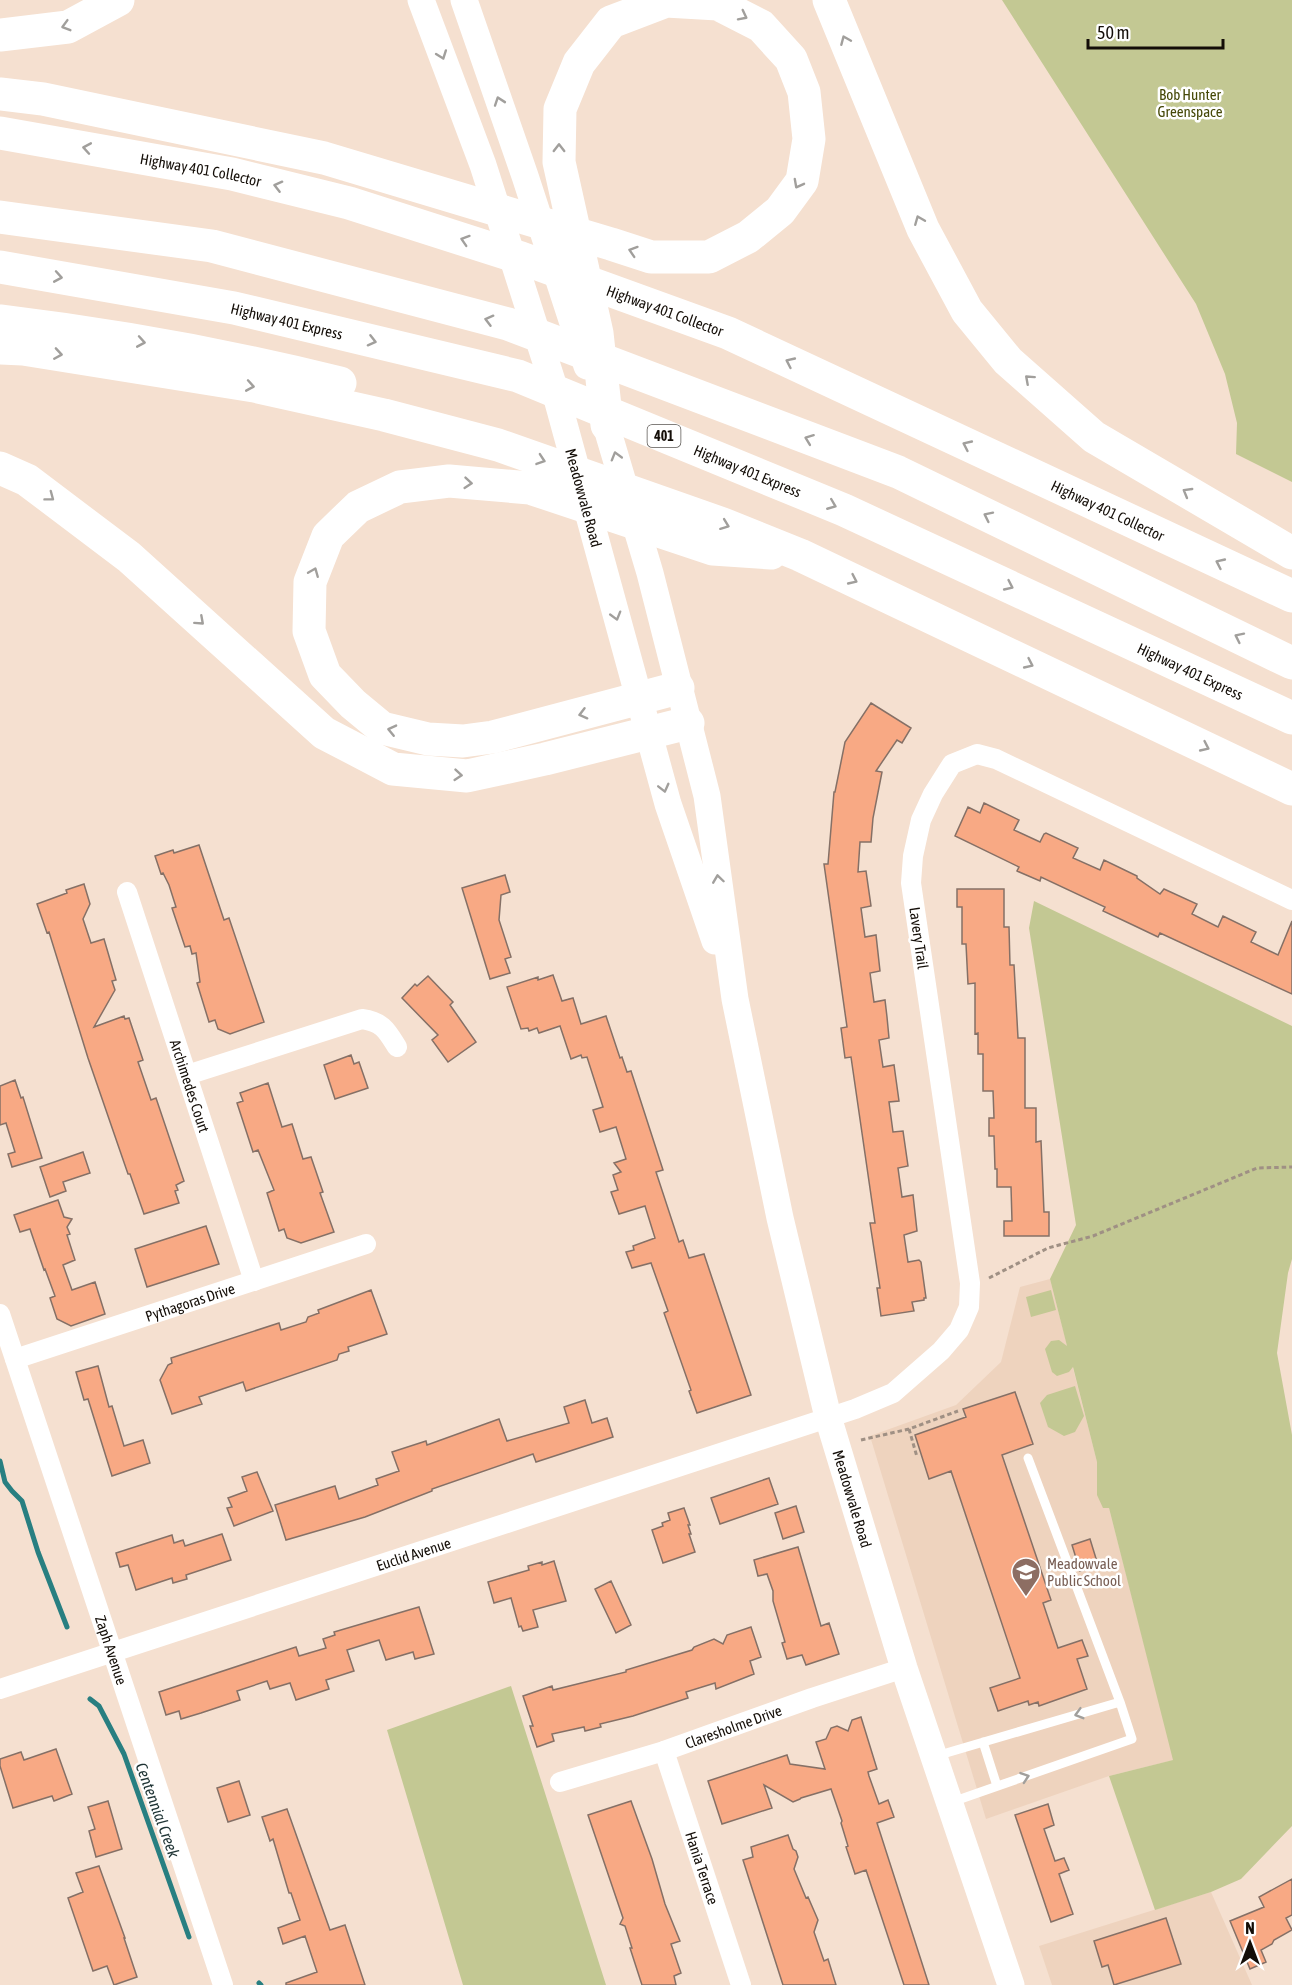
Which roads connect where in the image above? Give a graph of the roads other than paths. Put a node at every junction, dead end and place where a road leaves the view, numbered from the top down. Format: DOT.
graph roads {
  1 [pos="118,0"];
  2 [pos="421,0"];
  3 [pos="464,0"];
  4 [pos="829,0"];
  5 [pos="0,35"];
  6 [pos="0,94"];
  7 [pos="0,134"];
  8 [pos="0,217"];
  9 [pos="0,267"];
  10 [pos="0,321"];
  11 [pos="0,348"];
  12 [pos="607,425"];
  13 [pos="498,445"];
  14 [pos="0,468"];
  15 [pos="1292,553"];
  16 [pos="800,555"];
  17 [pos="1292,596"];
  18 [pos="1292,663"];
  19 [pos="678,688"];
  20 [pos="639,699"];
  21 [pos="1292,718"];
  22 [pos="688,723"];
  23 [pos="648,732"];
  24 [pos="1292,789"];
  25 [pos="127,892"];
  26 [pos="1292,900"];
  27 [pos="735,999"];
  28 [pos="398,1047"];
  29 [pos="187,1075"];
  30 [pos="366,1244"];
  31 [pos="254,1281"];
  32 [pos="0,1314"];
  33 [pos="15,1359"];
  34 [pos="828,1417"];
  35 [pos="1028,1458"];
  36 [pos="112,1653"];
  37 [pos="904,1668"];
  38 [pos="0,1689"];
  39 [pos="1120,1702"];
  40 [pos="983,1742"];
  41 [pos="664,1751"];
  42 [pos="934,1757"];
  43 [pos="560,1782"];
  44 [pos="997,1786"];
  45 [pos="950,1803"];
  46 [pos="218,1984"];
  47 [pos="741,1985"];
  48 [pos="1011,1985"];
  1 -- 5 [label="highway, one-way"];
  2 -- 20 [label="main road, Meadowvale Road, one-way"];
  12 -- 3 [label="main road, Meadowvale Road, one-way"];
  15 -- 4 [label="highway, one-way"];
  12 -- 6 [label="highway, one-way"];
  17 -- 7 [label="highway, Highway 401 Collector, one-way"];
  18 -- 8 [label="highway, one-way"];
  9 -- 21 [label="highway, Highway 401 Express / 401, one-way"];
  10 -- 13 [label="highway, one-way"];
  11 -- 13 [label="highway, one-way"];
  19 -- 12 [label="main road, Meadowvale Road, one-way"];
  13 -- 16 [label="highway, one-way"];
  14 -- 23 [label="highway, one-way"];
  20 -- 16 [label="highway, one-way"];
  16 -- 24 [label="highway, one-way"];
  19 -- 20 [label="highway"];
  19 -- 22 [label="main road, Meadowvale Road"];
  20 -- 23 [label="main road, Meadowvale Road"];
  22 -- 23 [label="highway"];
  27 -- 22 [label="main road, Meadowvale Road, one-way"];
  23 -- 27 [label="main road, Meadowvale Road, one-way"];
  25 -- 29 [label="street, Archimedes Court"];
  26 -- 34 [label="street, Lavery Trail"];
  27 -- 34 [label="main road, Meadowvale Road"];
  28 -- 29 [label="street"];
  29 -- 31 [label="street, Archimedes Court"];
  30 -- 31 [label="street, Pythagoras Drive"];
  31 -- 33 [label="street, Pythagoras Drive"];
  32 -- 33 [label="street, Zaph Avenue"];
  33 -- 36 [label="street, Zaph Avenue"];
  34 -- 36 [label="street, Euclid Avenue"];
  34 -- 37 [label="main road, Meadowvale Road"];
  35 -- 39 [label="lane"];
  36 -- 38 [label="street, Euclid Avenue"];
  36 -- 46 [label="street, Zaph Avenue"];
  37 -- 41 [label="street, Claresholme Drive"];
  37 -- 42 [label="main road, Meadowvale Road"];
  39 -- 40 [label="lane, one-way"];
  44 -- 39 [label="lane, one-way"];
  40 -- 42 [label="lane"];
  40 -- 44 [label="lane"];
  41 -- 43 [label="street, Claresholme Drive"];
  41 -- 47 [label="street, Hania Terrace"];
  42 -- 45 [label="main road, Meadowvale Road"];
  44 -- 45 [label="lane"];
  45 -- 48 [label="main road, Meadowvale Road"];
}
